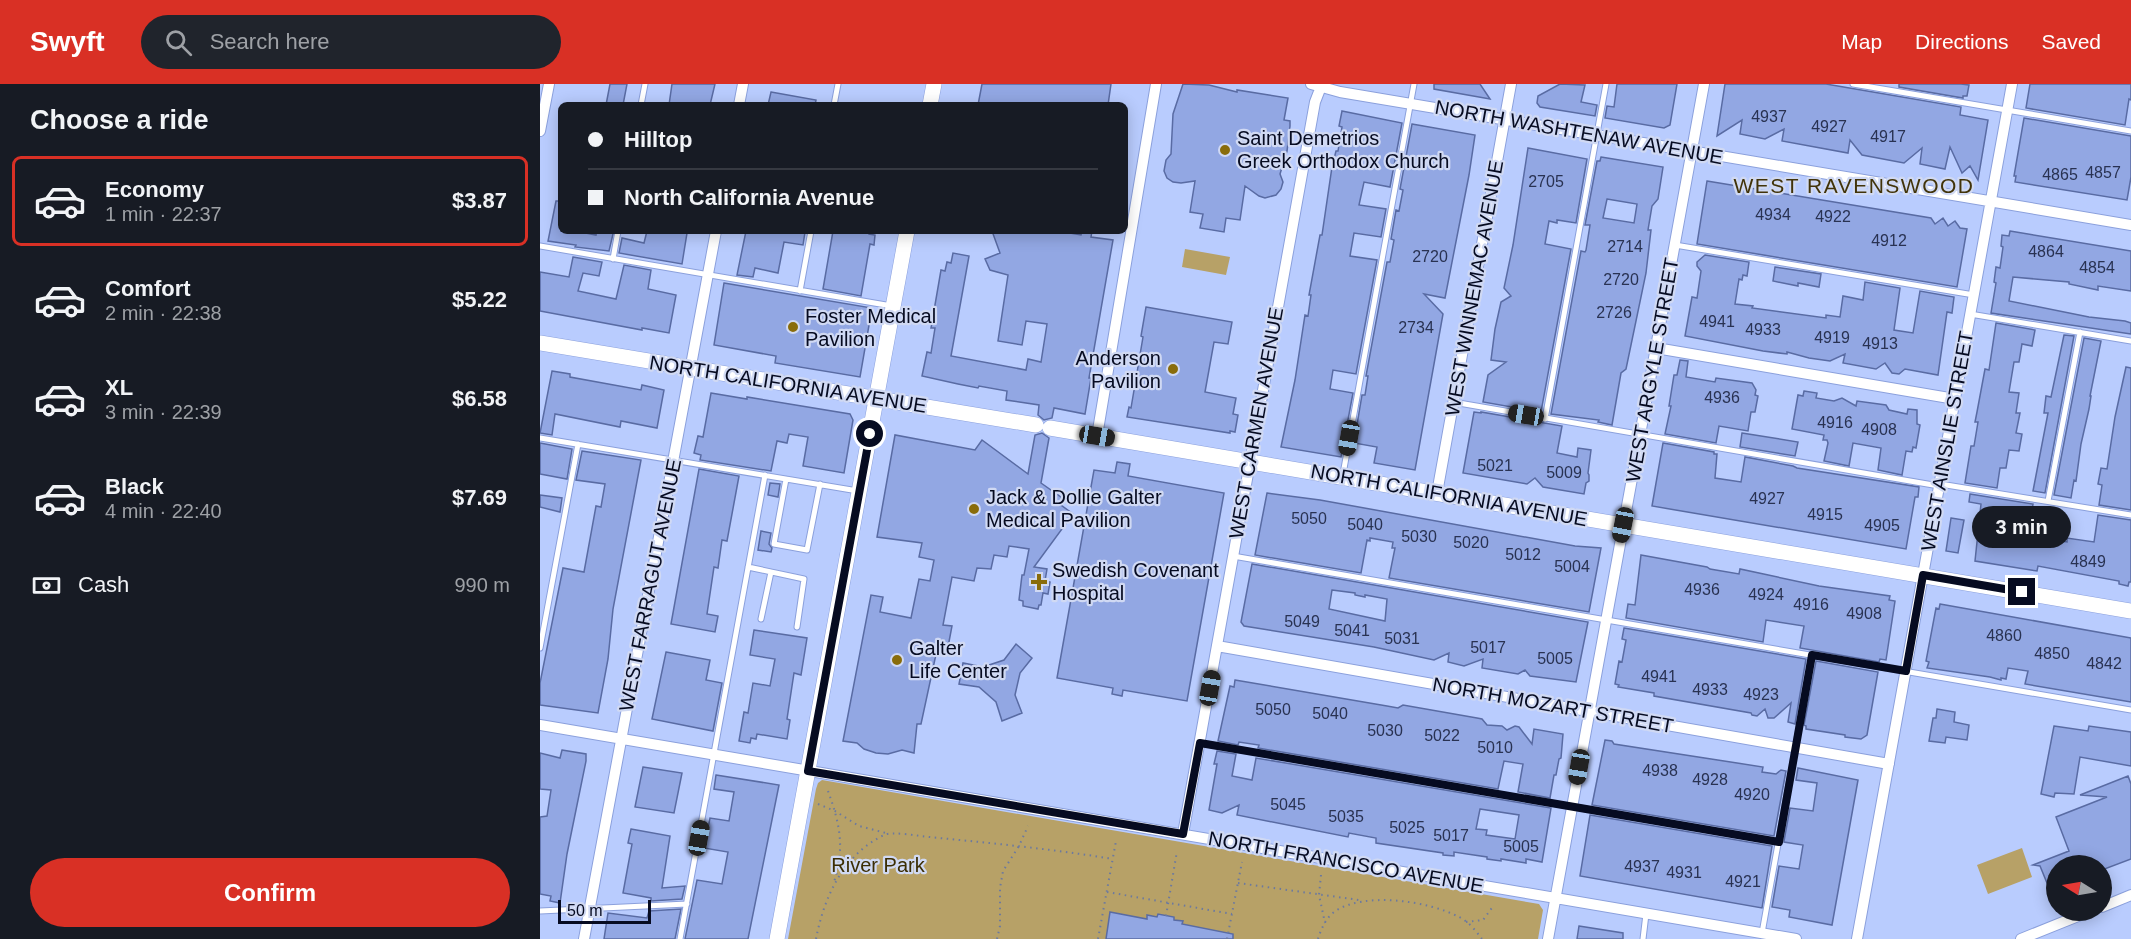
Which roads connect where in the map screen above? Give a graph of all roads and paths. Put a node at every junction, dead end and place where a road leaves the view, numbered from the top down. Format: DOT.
graph roads {
  1 [pos="549,84"];
  2 [pos="645,84"];
  3 [pos="743,84"];
  4 [pos="838,84"];
  5 [pos="934,84"];
  6 [pos="1156,84"];
  7 [pos="1414,84"];
  8 [pos="1511,84"];
  9 [pos="1606,84"];
  10 [pos="1704,84"];
  11 [pos="1853,84"];
  12 [pos="2012,84"];
  13 [pos="1318,85"];
  14 [pos="642,102"];
  15 [pos="740,102"];
  16 [pos="835,102"];
  17 [pos="931,102"];
  18 [pos="1410,104"];
  19 [pos="2007,110"];
  20 [pos="1504,119"];
  21 [pos="540,131"];
  22 [pos="2131,131"];
  23 [pos="1597,135"];
  24 [pos="1692,151"];
  25 [pos="1991,202"];
  26 [pos="2131,225"];
  27 [pos="617,234"];
  28 [pos="715,234"];
  29 [pos="810,234"];
  30 [pos="906,234"];
  31 [pos="1675,244"];
  32 [pos="540,246"];
  33 [pos="613,259"];
  34 [pos="708,275"];
  35 [pos="800,291"];
  36 [pos="1974,295"];
  37 [pos="893,306"];
  38 [pos="1970,314"];
  39 [pos="2080,332"];
  40 [pos="2131,341"];
  41 [pos="540,343"];
  42 [pos="1656,348"];
  43 [pos="690,368"];
  44 [pos="876,399"];
  45 [pos="1955,399"];
  46 [pos="1453,402"];
  47 [pos="1545,419"];
  48 [pos="1640,435"];
  49 [pos="1097,436"];
  50 [pos="540,438"];
  51 [pos="578,444"];
  52 [pos="673,460"];
  53 [pos="1249,460"];
  54 [pos="765,475"];
  55 [pos="1342,476"];
  56 [pos="786,479"];
  57 [pos="820,484"];
  58 [pos="1939,485"];
  59 [pos="860,491"];
  60 [pos="1437,493"];
  61 [pos="2048,501"];
  62 [pos="2131,515"];
  63 [pos="1623,525"];
  64 [pos="1233,556"];
  65 [pos="748,567"];
  66 [pos="771,572"];
  67 [pos="1923,575"];
  68 [pos="2131,611"];
  69 [pos="761,619"];
  70 [pos="1606,620"];
  71 [pos="797,627"];
  72 [pos="1217,646"];
  73 [pos="540,648"];
  74 [pos="1812,655"];
  75 [pos="1906,671"];
  76 [pos="2131,710"];
  77 [pos="1589,711"];
  78 [pos="540,725"];
  79 [pos="621,739"];
  80 [pos="1200,743"];
  81 [pos="1796,747"];
  82 [pos="714,754"];
  83 [pos="1889,764"];
  84 [pos="808,771"];
  85 [pos="828,791"];
  86 [pos="818,804"];
  87 [pos="1572,806"];
  88 [pos="835,811"];
  89 [pos="1028,826"];
  90 [pos="886,833"];
  91 [pos="1183,834"];
  92 [pos="1116,841"];
  93 [pos="1779,842"];
  94 [pos="1019,846"];
  95 [pos="1177,851"];
  96 [pos="1113,859"];
  97 [pos="1242,862"];
  98 [pos="1321,876"];
  99 [pos="1238,882"];
  100 [pos="833,884"];
  101 [pos="1107,892"];
  102 [pos="1319,895"];
  103 [pos="2131,895"];
  104 [pos="1555,898"];
  105 [pos="1362,900"];
  106 [pos="1168,902"];
  107 [pos="2112,903"];
  108 [pos="687,904"];
  109 [pos="1494,905"];
  110 [pos="590,909"];
  111 [pos="540,911"];
  112 [pos="1646,913"];
  113 [pos="1232,914"];
  114 [pos="1166,916"];
  115 [pos="2066,921"];
  116 [pos="1466,922"];
  117 [pos="1324,923"];
  118 [pos="1762,933"];
  119 [pos="817,938"];
  120 [pos="584,939"];
  121 [pos="680,939"];
  122 [pos="777,939"];
  123 [pos="997,939"];
  124 [pos="1098,939"];
  125 [pos="1227,939"];
  126 [pos="1318,939"];
  127 [pos="1482,939"];
  128 [pos="1548,939"];
  129 [pos="1643,939"];
  130 [pos="1796,939"];
  131 [pos="1857,939"];
  132 [pos="2022,939"];
  1 -- 21 [label="street"];
  2 -- 14 [label="lane"];
  3 -- 15 [label="street"];
  4 -- 16 [label="lane"];
  5 -- 17 [label="main road"];
  6 -- 49 [label="street"];
  7 -- 18 [label="lane"];
  8 -- 20 [label="street, WEST WINNEMAC AVENUE"];
  9 -- 23 [label="lane"];
  10 -- 24 [label="street, WEST ARGYLE STREET"];
  11 -- 19 [label="lane"];
  12 -- 19 [label="street, WEST AINSLIE STREET"];
  13 -- 18 [label="street, NORTH WASHTENAW AVENUE"];
  13 -- 53 [label="street, WEST CARMEN AVENUE"];
  18 -- 20 [label="street, NORTH WASHTENAW AVENUE"];
  18 -- 55 [label="lane"];
  19 -- 22 [label="lane"];
  19 -- 25 [label="street, WEST AINSLIE STREET"];
  20 -- 23 [label="street, NORTH WASHTENAW AVENUE"];
  20 -- 46 [label="street, WEST WINNEMAC AVENUE"];
  23 -- 24 [label="street, NORTH WASHTENAW AVENUE"];
  23 -- 47 [label="lane"];
  24 -- 25 [label="street, NORTH WASHTENAW AVENUE"];
  24 -- 31 [label="street, WEST ARGYLE STREET"];
  25 -- 26 [label="street, NORTH WASHTENAW AVENUE"];
  25 -- 36 [label="street, WEST AINSLIE STREET"];
  27 -- 33 [label="lane"];
  28 -- 34 [label="street, WEST FARRAGUT AVENUE"];
  29 -- 35 [label="lane"];
  30 -- 37 [label="main road"];
  31 -- 36 [label="lane"];
  31 -- 42 [label="street, WEST ARGYLE STREET"];
  32 -- 33 [label="lane"];
  33 -- 34 [label="lane"];
  34 -- 35 [label="lane"];
  34 -- 43 [label="street, WEST FARRAGUT AVENUE"];
  35 -- 37 [label="lane"];
  36 -- 38 [label="street, WEST AINSLIE STREET"];
  37 -- 44 [label="main road"];
  38 -- 39 [label="lane"];
  38 -- 45 [label="street, WEST AINSLIE STREET"];
  39 -- 40 [label="lane"];
  39 -- 61 [label="lane"];
  41 -- 43 [label="main road, NORTH CALIFORNIA AVENUE"];
  42 -- 45 [label="street"];
  42 -- 48 [label="street, WEST ARGYLE STREET"];
  43 -- 44 [label="main road, NORTH CALIFORNIA AVENUE"];
  43 -- 52 [label="street, WEST FARRAGUT AVENUE"];
  44 -- 49 [label="main road, NORTH CALIFORNIA AVENUE"];
  44 -- 59 [label="main road"];
  45 -- 58 [label="street, WEST AINSLIE STREET"];
  46 -- 47 [label="lane"];
  46 -- 60 [label="street, WEST WINNEMAC AVENUE"];
  47 -- 48 [label="lane"];
  48 -- 58 [label="lane"];
  48 -- 63 [label="street, WEST ARGYLE STREET"];
  49 -- 53 [label="main road, NORTH CALIFORNIA AVENUE"];
  50 -- 51 [label="lane"];
  51 -- 52 [label="lane"];
  51 -- 73 [label="lane"];
  52 -- 54 [label="lane"];
  52 -- 79 [label="street, WEST FARRAGUT AVENUE"];
  53 -- 55 [label="main road, NORTH CALIFORNIA AVENUE"];
  53 -- 64 [label="street, WEST CARMEN AVENUE"];
  54 -- 56 [label="lane"];
  54 -- 65 [label="lane"];
  55 -- 60 [label="main road, NORTH CALIFORNIA AVENUE"];
  56 -- 57 [label="lane"];
  56 -- 57 [label="lane"];
  57 -- 59 [label="lane"];
  58 -- 61 [label="lane"];
  58 -- 67 [label="street, WEST AINSLIE STREET"];
  59 -- 84 [label="main road"];
  60 -- 63 [label="main road, NORTH CALIFORNIA AVENUE"];
  61 -- 62 [label="lane"];
  63 -- 67 [label="main road, NORTH CALIFORNIA AVENUE"];
  63 -- 70 [label="street, WEST ARGYLE STREET"];
  64 -- 70 [label="lane"];
  64 -- 72 [label="street, WEST CARMEN AVENUE"];
  65 -- 66 [label="lane"];
  65 -- 82 [label="lane"];
  66 -- 69 [label="lane"];
  66 -- 71 [label="lane"];
  67 -- 68 [label="main road, NORTH CALIFORNIA AVENUE"];
  67 -- 75 [label="street, WEST AINSLIE STREET"];
  70 -- 74 [label="lane"];
  70 -- 77 [label="street, WEST ARGYLE STREET"];
  72 -- 77 [label="street, NORTH MOZART STREET"];
  72 -- 80 [label="street, WEST CARMEN AVENUE"];
  74 -- 75 [label="lane"];
  74 -- 81 [label="lane"];
  75 -- 76 [label="lane"];
  75 -- 83 [label="street, WEST AINSLIE STREET"];
  77 -- 81 [label="street, NORTH MOZART STREET"];
  77 -- 87 [label="street, WEST ARGYLE STREET"];
  78 -- 79 [label="street, NORTH FRANCISCO AVENUE"];
  79 -- 82 [label="street, NORTH FRANCISCO AVENUE"];
  79 -- 110 [label="street, WEST FARRAGUT AVENUE"];
  80 -- 87 [label="lane"];
  80 -- 91 [label="street, WEST CARMEN AVENUE"];
  81 -- 83 [label="street, NORTH MOZART STREET"];
  81 -- 93 [label="lane"];
  82 -- 84 [label="street, NORTH FRANCISCO AVENUE"];
  82 -- 108 [label="lane"];
  83 -- 131 [label="street, WEST AINSLIE STREET"];
  84 -- 91 [label="street, NORTH FRANCISCO AVENUE"];
  84 -- 122 [label="main road"];
  85 -- 88 [label="path"];
  86 -- 88 [label="path"];
  87 -- 93 [label="lane"];
  87 -- 104 [label="street, WEST ARGYLE STREET"];
  88 -- 90 [label="path"];
  88 -- 100 [label="path"];
  89 -- 94 [label="path"];
  90 -- 94 [label="path"];
  90 -- 100 [label="path"];
  91 -- 104 [label="street, NORTH FRANCISCO AVENUE"];
  92 -- 96 [label="path"];
  93 -- 118 [label="lane"];
  94 -- 96 [label="path"];
  94 -- 123 [label="path"];
  95 -- 106 [label="path"];
  96 -- 101 [label="path"];
  97 -- 99 [label="path"];
  98 -- 102 [label="path"];
  99 -- 102 [label="path"];
  99 -- 113 [label="path"];
  100 -- 119 [label="path"];
  101 -- 106 [label="path"];
  101 -- 124 [label="path"];
  102 -- 105 [label="path"];
  102 -- 117 [label="path"];
  103 -- 107 [label="street"];
  104 -- 112 [label="street, NORTH FRANCISCO AVENUE"];
  104 -- 128 [label="street, WEST ARGYLE STREET"];
  105 -- 116 [label="path"];
  105 -- 117 [label="path"];
  106 -- 113 [label="path"];
  106 -- 114 [label="path"];
  108 -- 110 [label="lane"];
  108 -- 121 [label="lane"];
  109 -- 116 [label="path"];
  110 -- 111 [label="lane"];
  110 -- 120 [label="street, WEST FARRAGUT AVENUE"];
  112 -- 118 [label="street, NORTH FRANCISCO AVENUE"];
  112 -- 129 [label="lane"];
  113 -- 125 [label="path"];
  115 -- 132 [label="street"];
  116 -- 127 [label="path"];
  117 -- 126 [label="path"];
  118 -- 130 [label="street, NORTH FRANCISCO AVENUE"];
}
